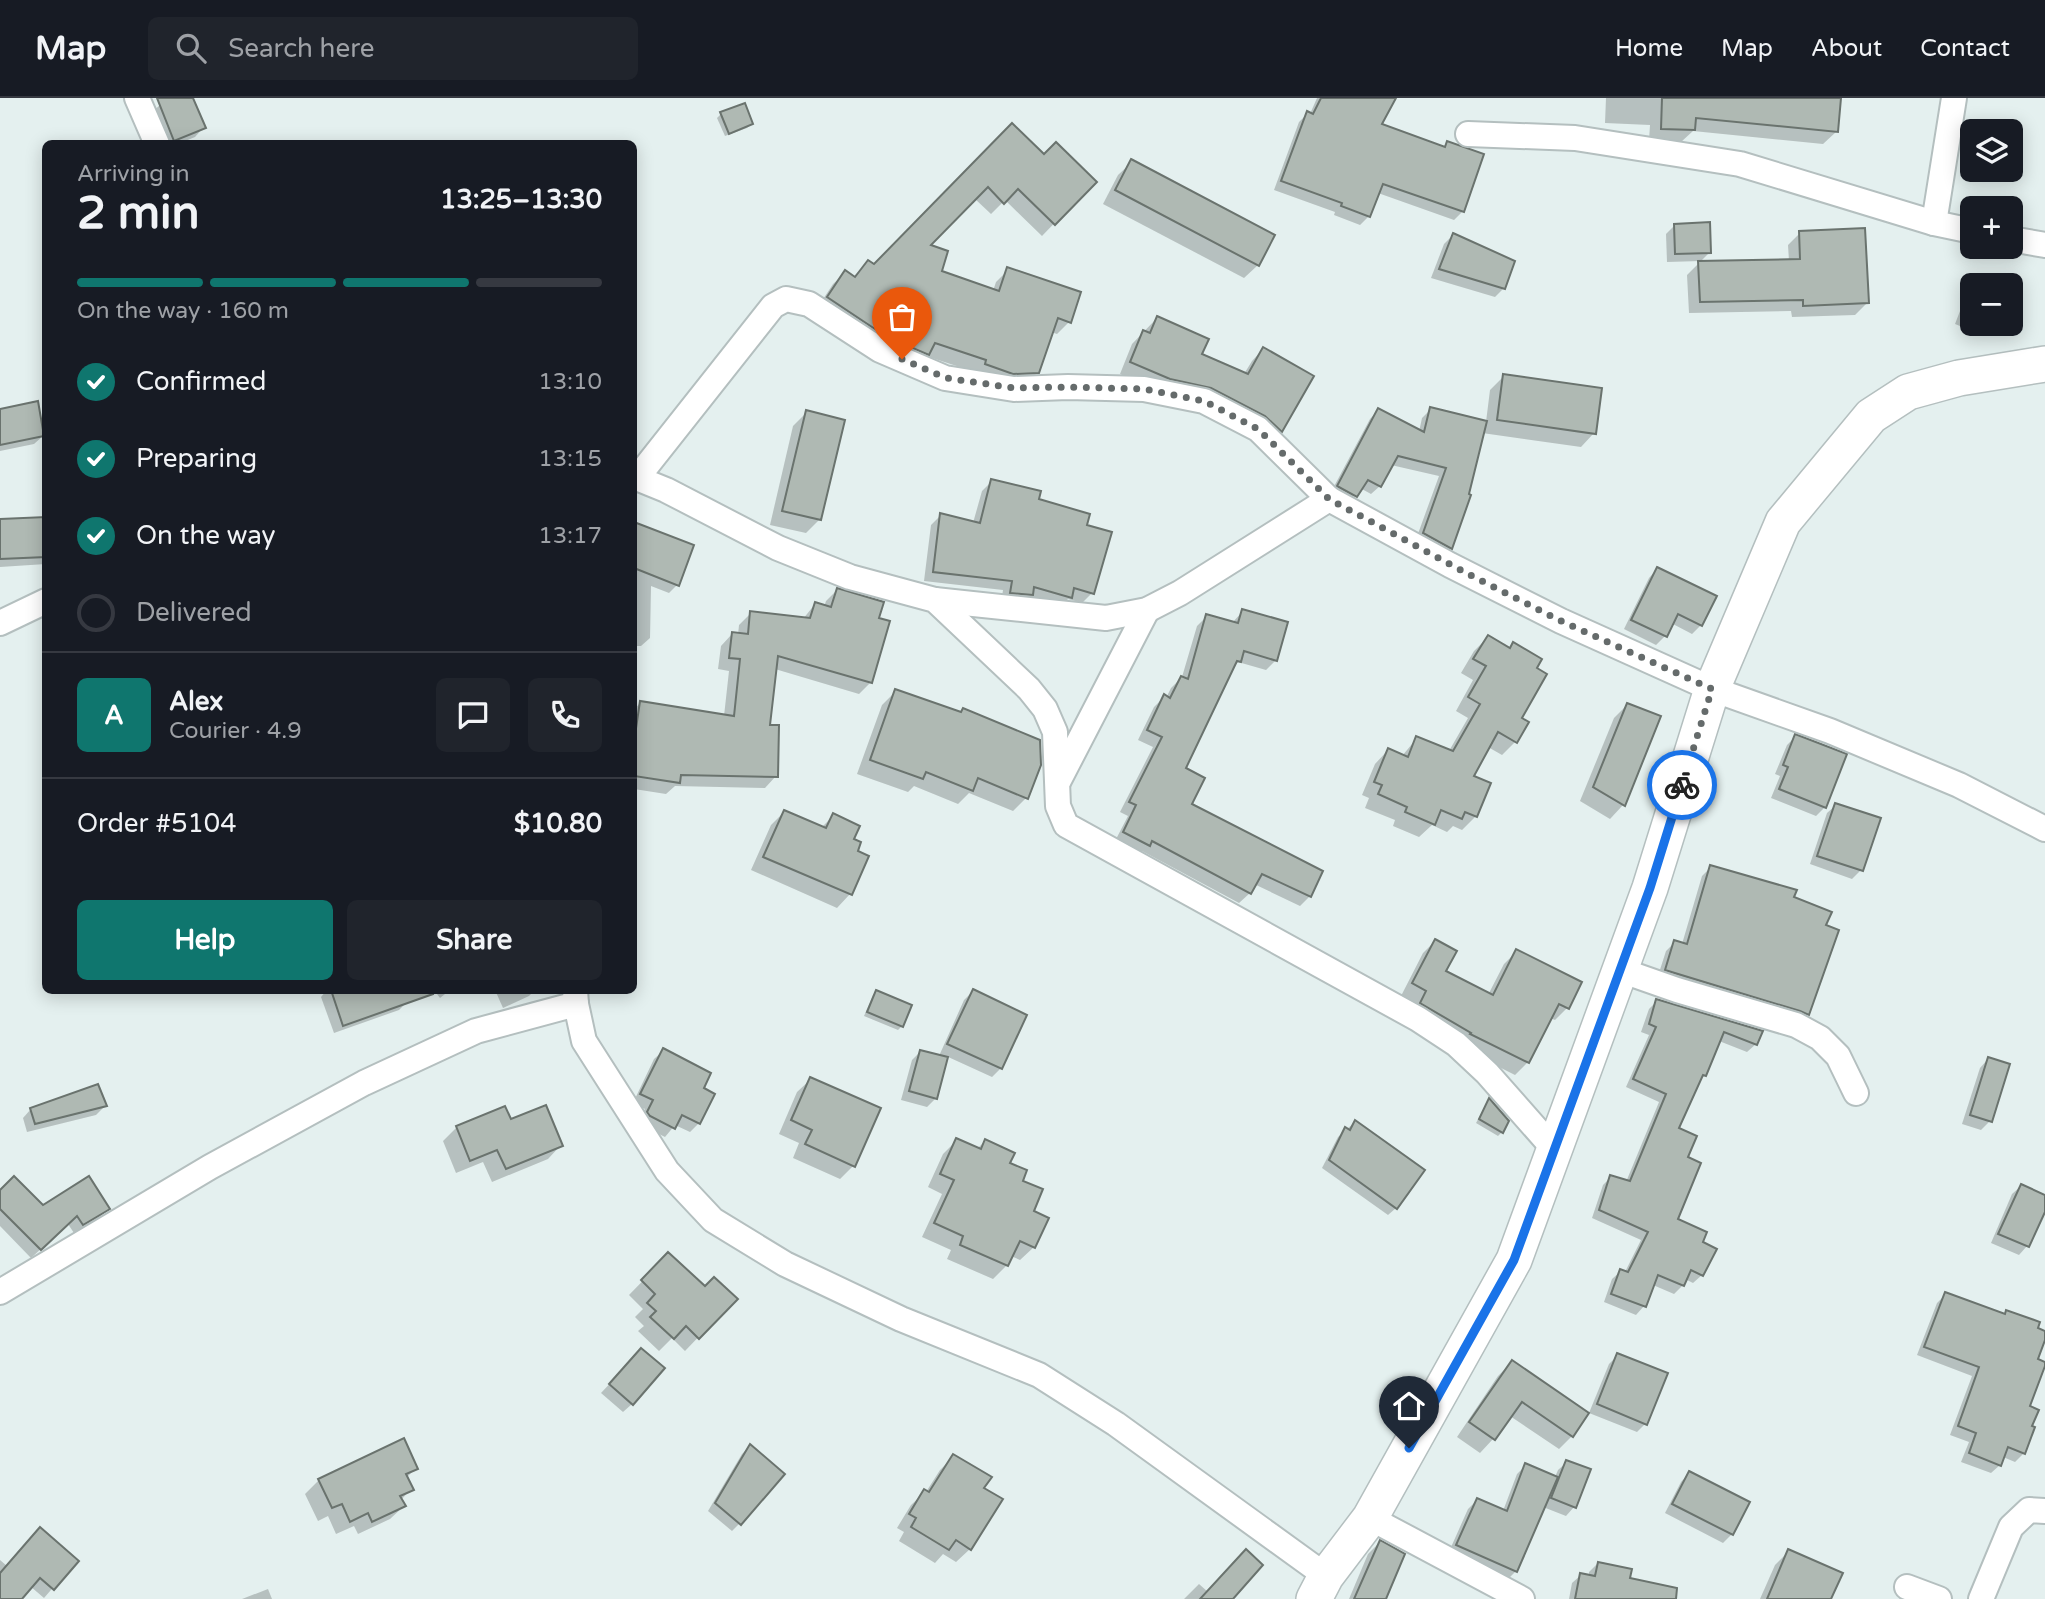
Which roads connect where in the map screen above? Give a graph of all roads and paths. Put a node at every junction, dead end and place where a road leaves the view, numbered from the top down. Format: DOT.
graph roads {
  1 [pos="137,98"];
  2 [pos="1954,98"];
  3 [pos="1468,134"];
  4 [pos="155,140"];
  5 [pos="1934,223"];
  6 [pos="1960,228"];
  7 [pos="2023,241"];
  8 [pos="2045,245"];
  9 [pos="2045,364"];
  10 [pos="637,475"];
  11 [pos="637,478"];
  12 [pos="1329,499"];
  13 [pos="935,600"];
  14 [pos="42,603"];
  15 [pos="1147,610"];
  16 [pos="0,623"];
  17 [pos="1712,689"];
  18 [pos="1058,781"];
  19 [pos="2045,829"];
  20 [pos="1620,970"];
  21 [pos="576,997"];
  22 [pos="1856,1093"];
  23 [pos="1554,1149"];
  24 [pos="0,1292"];
  25 [pos="2045,1511"];
  26 [pos="1370,1518"];
  27 [pos="1907,1587"];
  28 [pos="1320,1588"];
  29 [pos="1522,1599"];
  30 [pos="1939,1599"];
  31 [pos="1981,1599"];
  1 -- 4 [label="street"];
  2 -- 5 [label="street"];
  3 -- 5 [label="street"];
  5 -- 6 [label="street"];
  7 -- 8 [label="street"];
  9 -- 17 [label="street"];
  10 -- 12 [label="street"];
  11 -- 13 [label="street"];
  12 -- 15 [label="street"];
  12 -- 17 [label="street"];
  13 -- 15 [label="street"];
  13 -- 18 [label="street"];
  14 -- 16 [label="street"];
  15 -- 18 [label="street"];
  17 -- 19 [label="street"];
  17 -- 20 [label="street"];
  18 -- 23 [label="street"];
  20 -- 22 [label="street"];
  20 -- 23 [label="street"];
  21 -- 24 [label="street"];
  21 -- 28 [label="street"];
  23 -- 26 [label="street"];
  25 -- 31 [label="street"];
  26 -- 28 [label="street"];
  26 -- 29 [label="street"];
  27 -- 30 [label="street"];
}
